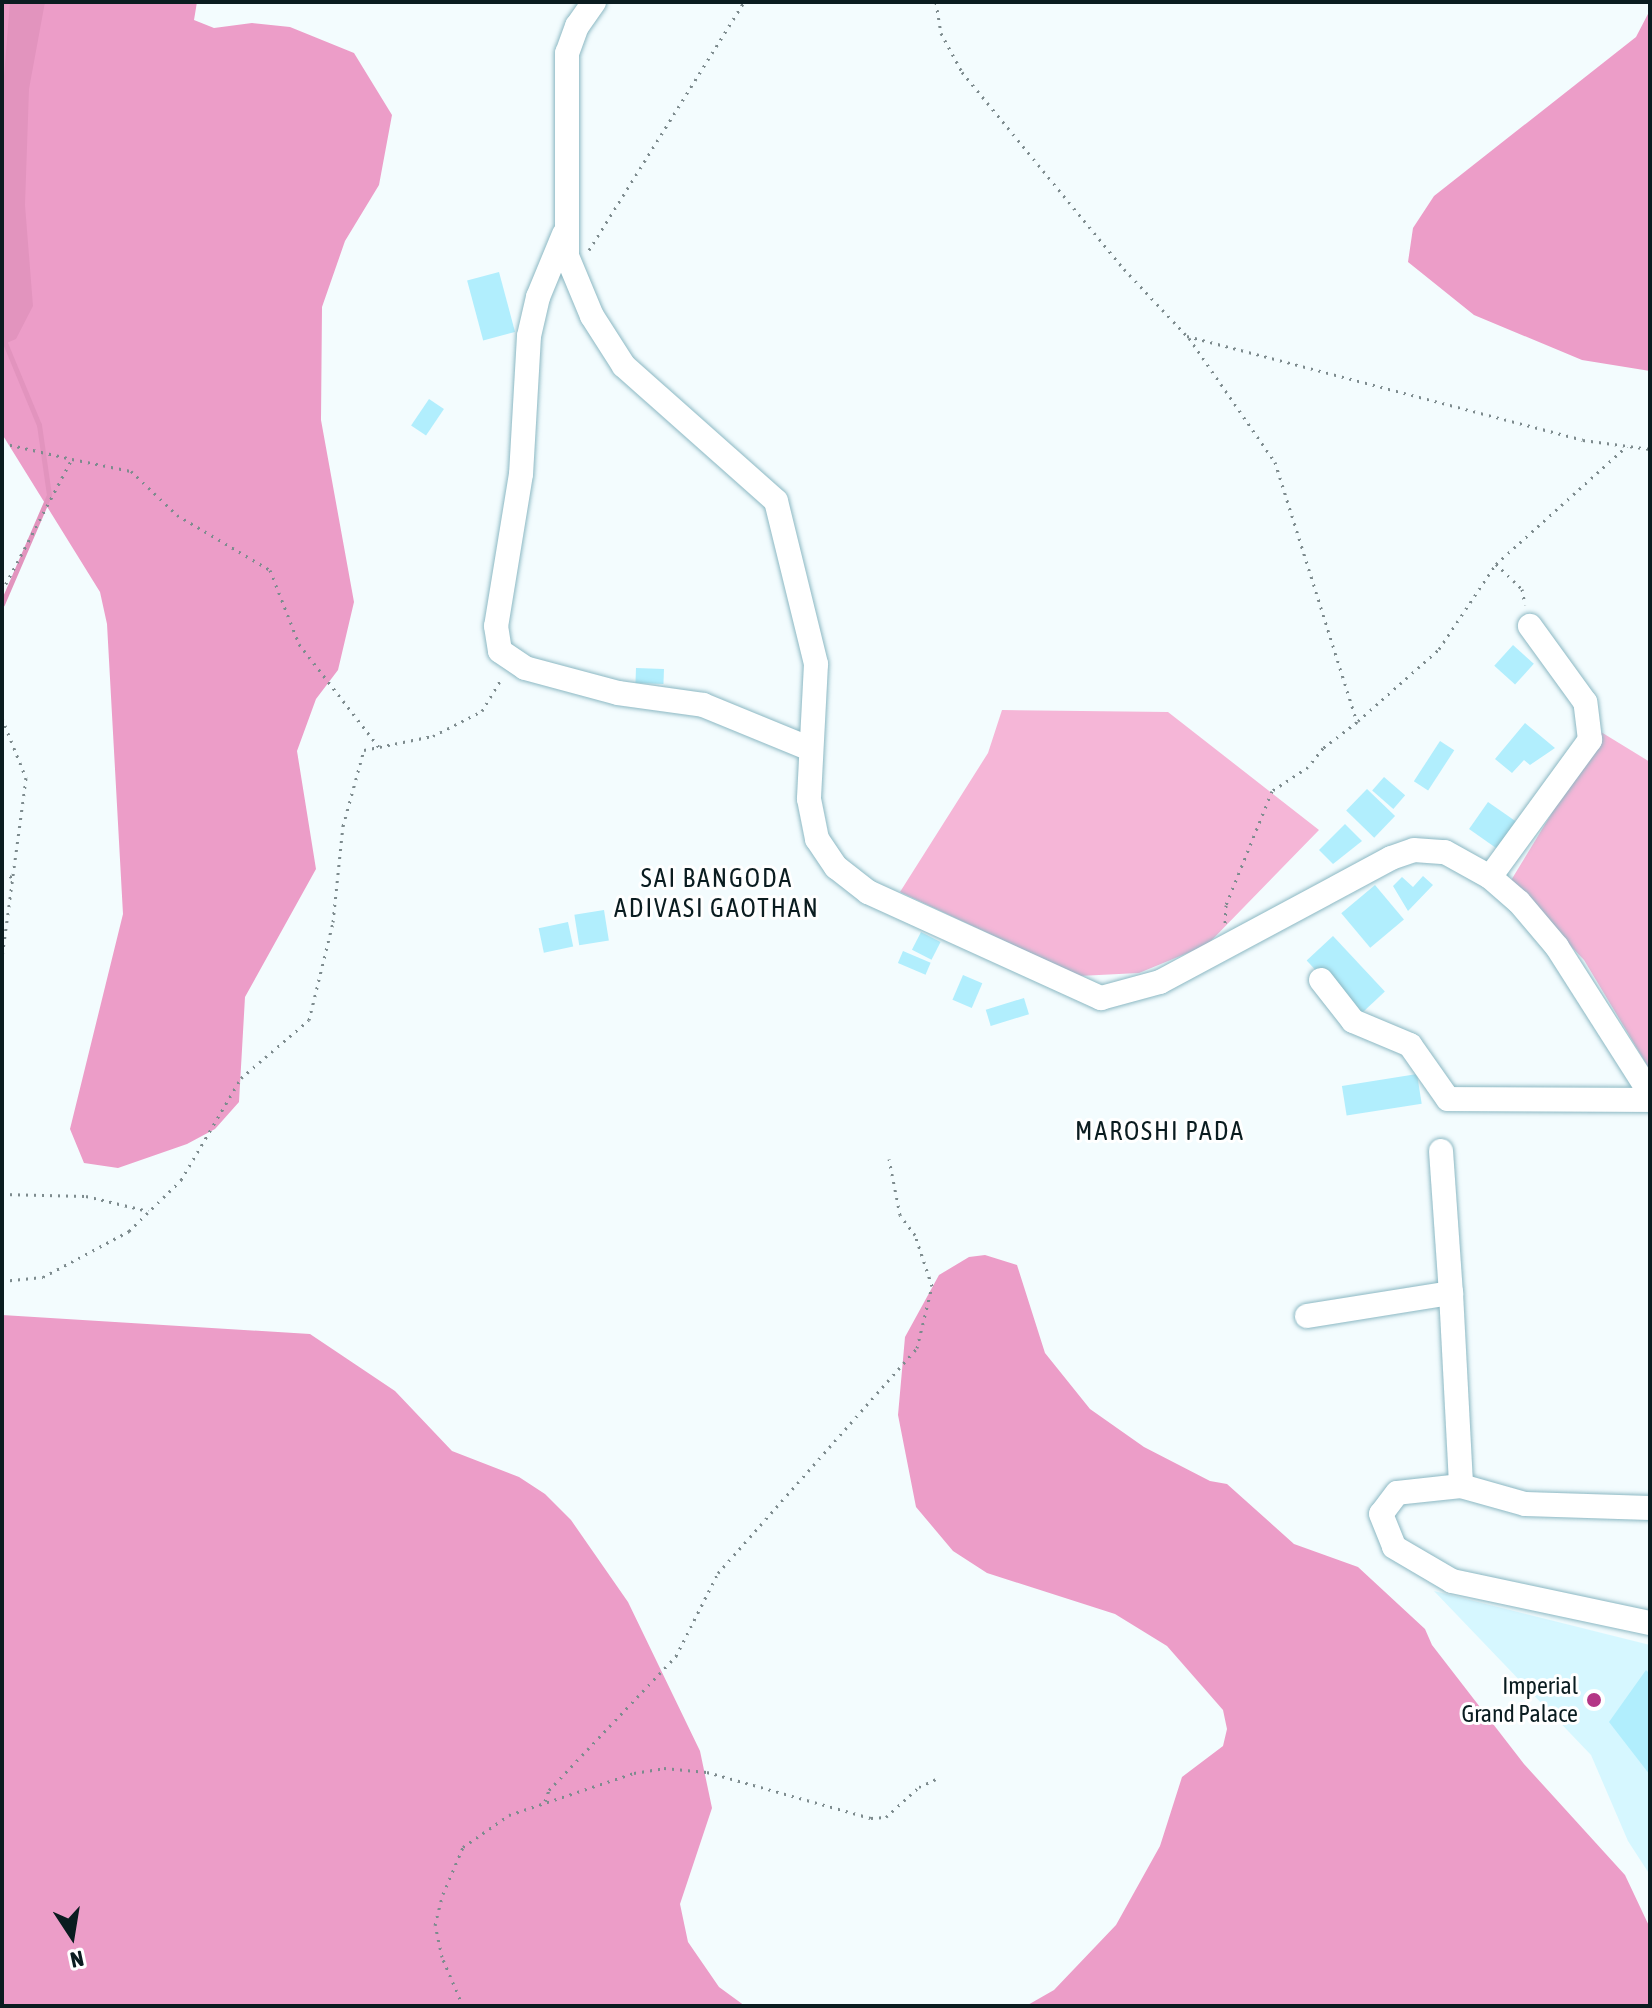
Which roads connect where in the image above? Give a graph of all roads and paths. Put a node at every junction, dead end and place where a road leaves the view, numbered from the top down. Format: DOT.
graph roads {
  1 [pos="594,2"];
  2 [pos="744,2"];
  3 [pos="936,2"];
  4 [pos="564,234"];
  5 [pos="574,273"];
  6 [pos="1187,336"];
  7 [pos="2,443"];
  8 [pos="1627,446"];
  9 [pos="1650,449"];
  10 [pos="72,459"];
  11 [pos="1496,564"];
  12 [pos="2,591"];
  13 [pos="1530,626"];
  14 [pos="511,662"];
  15 [pos="2,718"];
  16 [pos="1357,722"];
  17 [pos="379,747"];
  18 [pos="808,748"];
  19 [pos="2,874"];
  20 [pos="1490,877"];
  21 [pos="16,878"];
  22 [pos="1224,948"];
  23 [pos="2,957"];
  24 [pos="1321,980"];
  25 [pos="1650,1093"];
  26 [pos="1650,1100"];
  27 [pos="1441,1151"];
  28 [pos="889,1159"];
  29 [pos="2,1194"];
  30 [pos="149,1212"];
  31 [pos="2,1281"];
  32 [pos="1451,1293"];
  33 [pos="1307,1316"];
  34 [pos="1461,1486"];
  35 [pos="1650,1508"];
  36 [pos="1650,1623"];
  37 [pos="938,1778"];
  38 [pos="545,1801"];
  39 [pos="463,2006"];
  1 -- 4 [label="street"];
  2 -- 5 [label="path"];
  3 -- 6 [label="path"];
  4 -- 5 [label="street"];
  4 -- 14 [label="street"];
  5 -- 18 [label="street"];
  6 -- 8 [label="path"];
  6 -- 16 [label="path"];
  7 -- 10 [label="path"];
  8 -- 9 [label="path"];
  8 -- 11 [label="path"];
  10 -- 12 [label="path"];
  10 -- 17 [label="path"];
  11 -- 13 [label="path"];
  11 -- 16 [label="path"];
  13 -- 20 [label="street"];
  14 -- 17 [label="path"];
  14 -- 18 [label="street"];
  15 -- 21 [label="path"];
  16 -- 22 [label="path"];
  17 -- 30 [label="path"];
  18 -- 22 [label="street"];
  19 -- 21 [label="path"];
  20 -- 22 [label="street"];
  20 -- 25 [label="street"];
  21 -- 23 [label="path"];
  24 -- 26 [label="street"];
  27 -- 32 [label="street"];
  28 -- 38 [label="path"];
  29 -- 30 [label="path"];
  30 -- 31 [label="path"];
  32 -- 33 [label="street"];
  32 -- 34 [label="street"];
  34 -- 35 [label="street"];
  34 -- 36 [label="street"];
  37 -- 38 [label="path"];
  38 -- 39 [label="path"];
}
